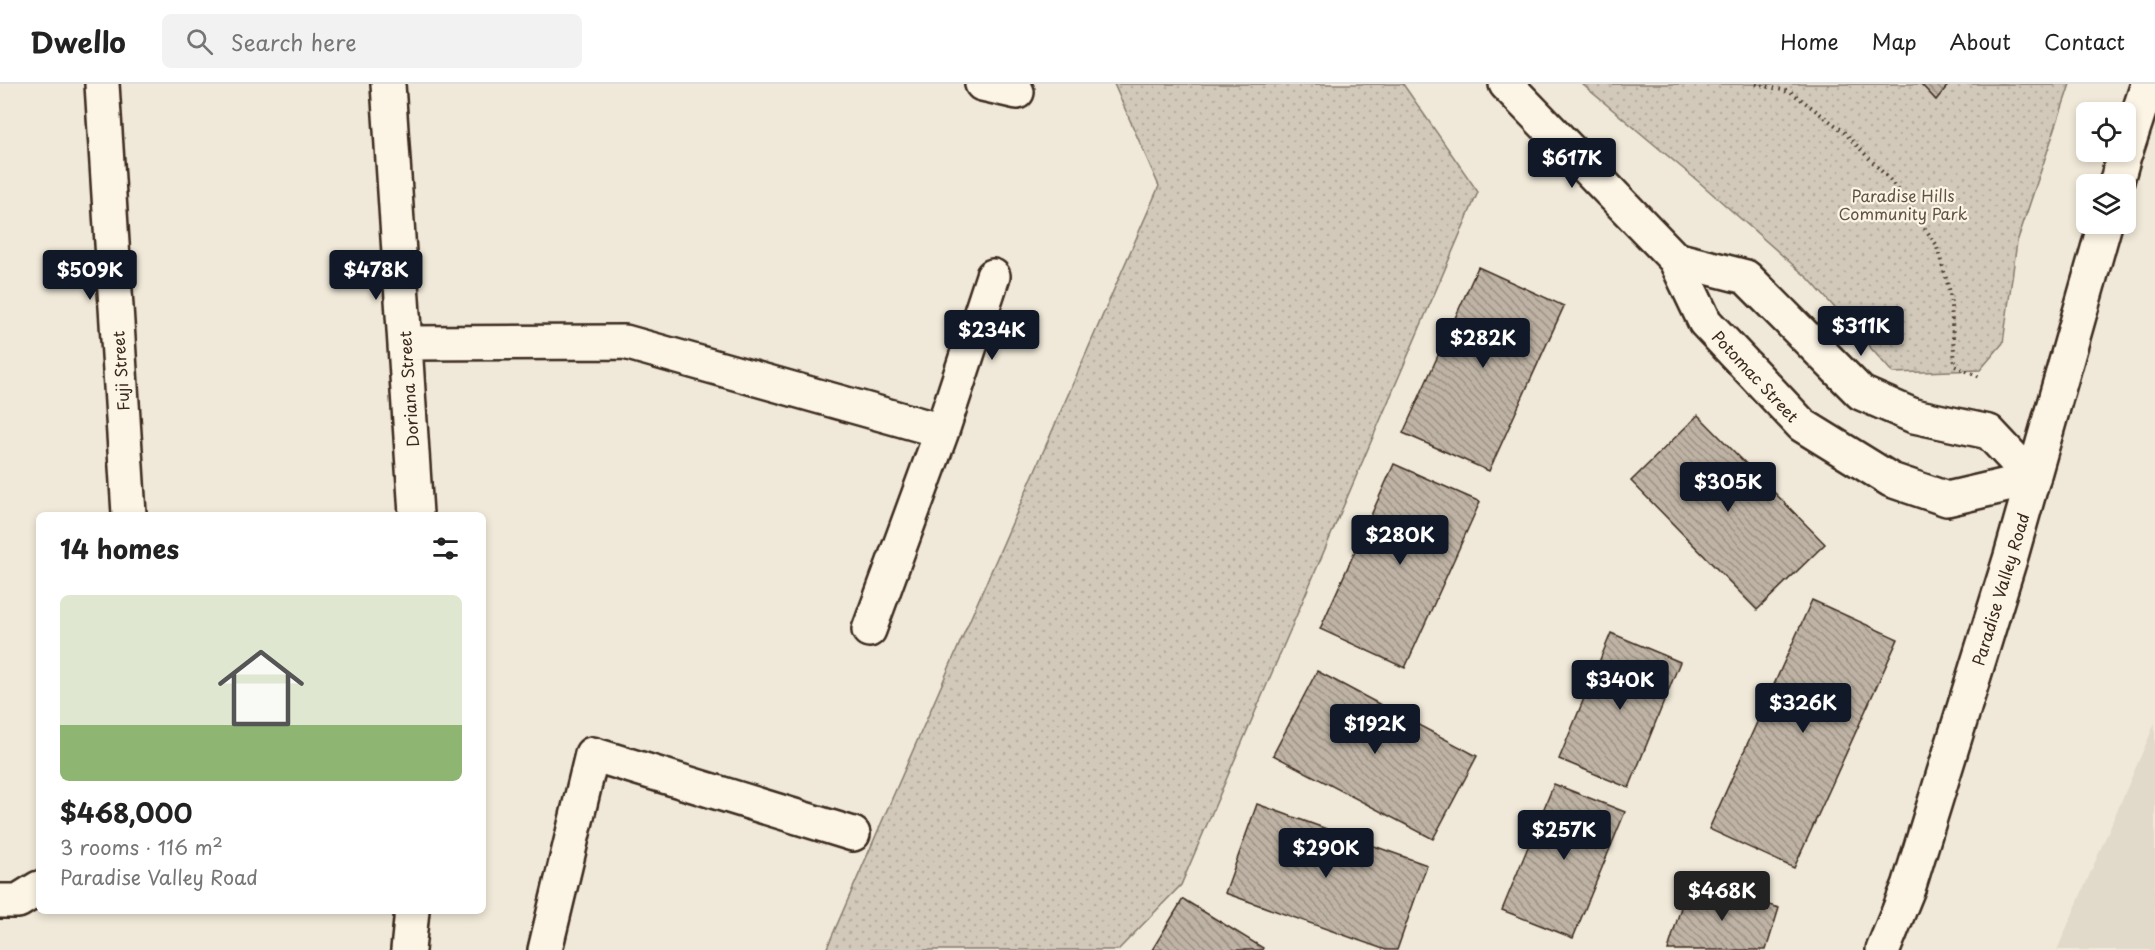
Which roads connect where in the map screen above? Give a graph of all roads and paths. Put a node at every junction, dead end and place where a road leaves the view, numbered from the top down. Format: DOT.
graph roads {
  1 [pos="102,84"];
  2 [pos="388,84"];
  3 [pos="982,84"];
  4 [pos="1506,84"];
  5 [pos="1756,84"];
  6 [pos="2148,84"];
  7 [pos="1017,92"];
  8 [pos="2136,119"];
  9 [pos="2102,234"];
  10 [pos="1675,259"];
  11 [pos="993,276"];
  12 [pos="405,343"];
  13 [pos="1980,377"];
  14 [pos="942,431"];
  15 [pos="2033,479"];
  16 [pos="129,512"];
  17 [pos="416,512"];
  18 [pos="869,630"];
  19 [pos="853,834"];
  20 [pos="36,890"];
  21 [pos="0,901"];
  22 [pos="411,914"];
  23 [pos="408,950"];
  24 [pos="545,950"];
  25 [pos="1883,950"];
  1 -- 16 [label="street, Fuji Street"];
  2 -- 12 [label="street, Doriana Street"];
  3 -- 7 [label="street"];
  4 -- 10 [label="street, Potomac Street"];
  5 -- 13 [label="path"];
  6 -- 8 [label="street"];
  9 -- 15 [label="street, Paradise Valley Road"];
  10 -- 15 [label="street"];
  10 -- 15 [label="street, Potomac Street"];
  11 -- 14 [label="street"];
  12 -- 14 [label="street"];
  12 -- 17 [label="street, Doriana Street"];
  14 -- 18 [label="street"];
  15 -- 25 [label="street, Paradise Valley Road"];
  19 -- 24 [label="street"];
  20 -- 21 [label="street"];
  22 -- 23 [label="street"];
}
